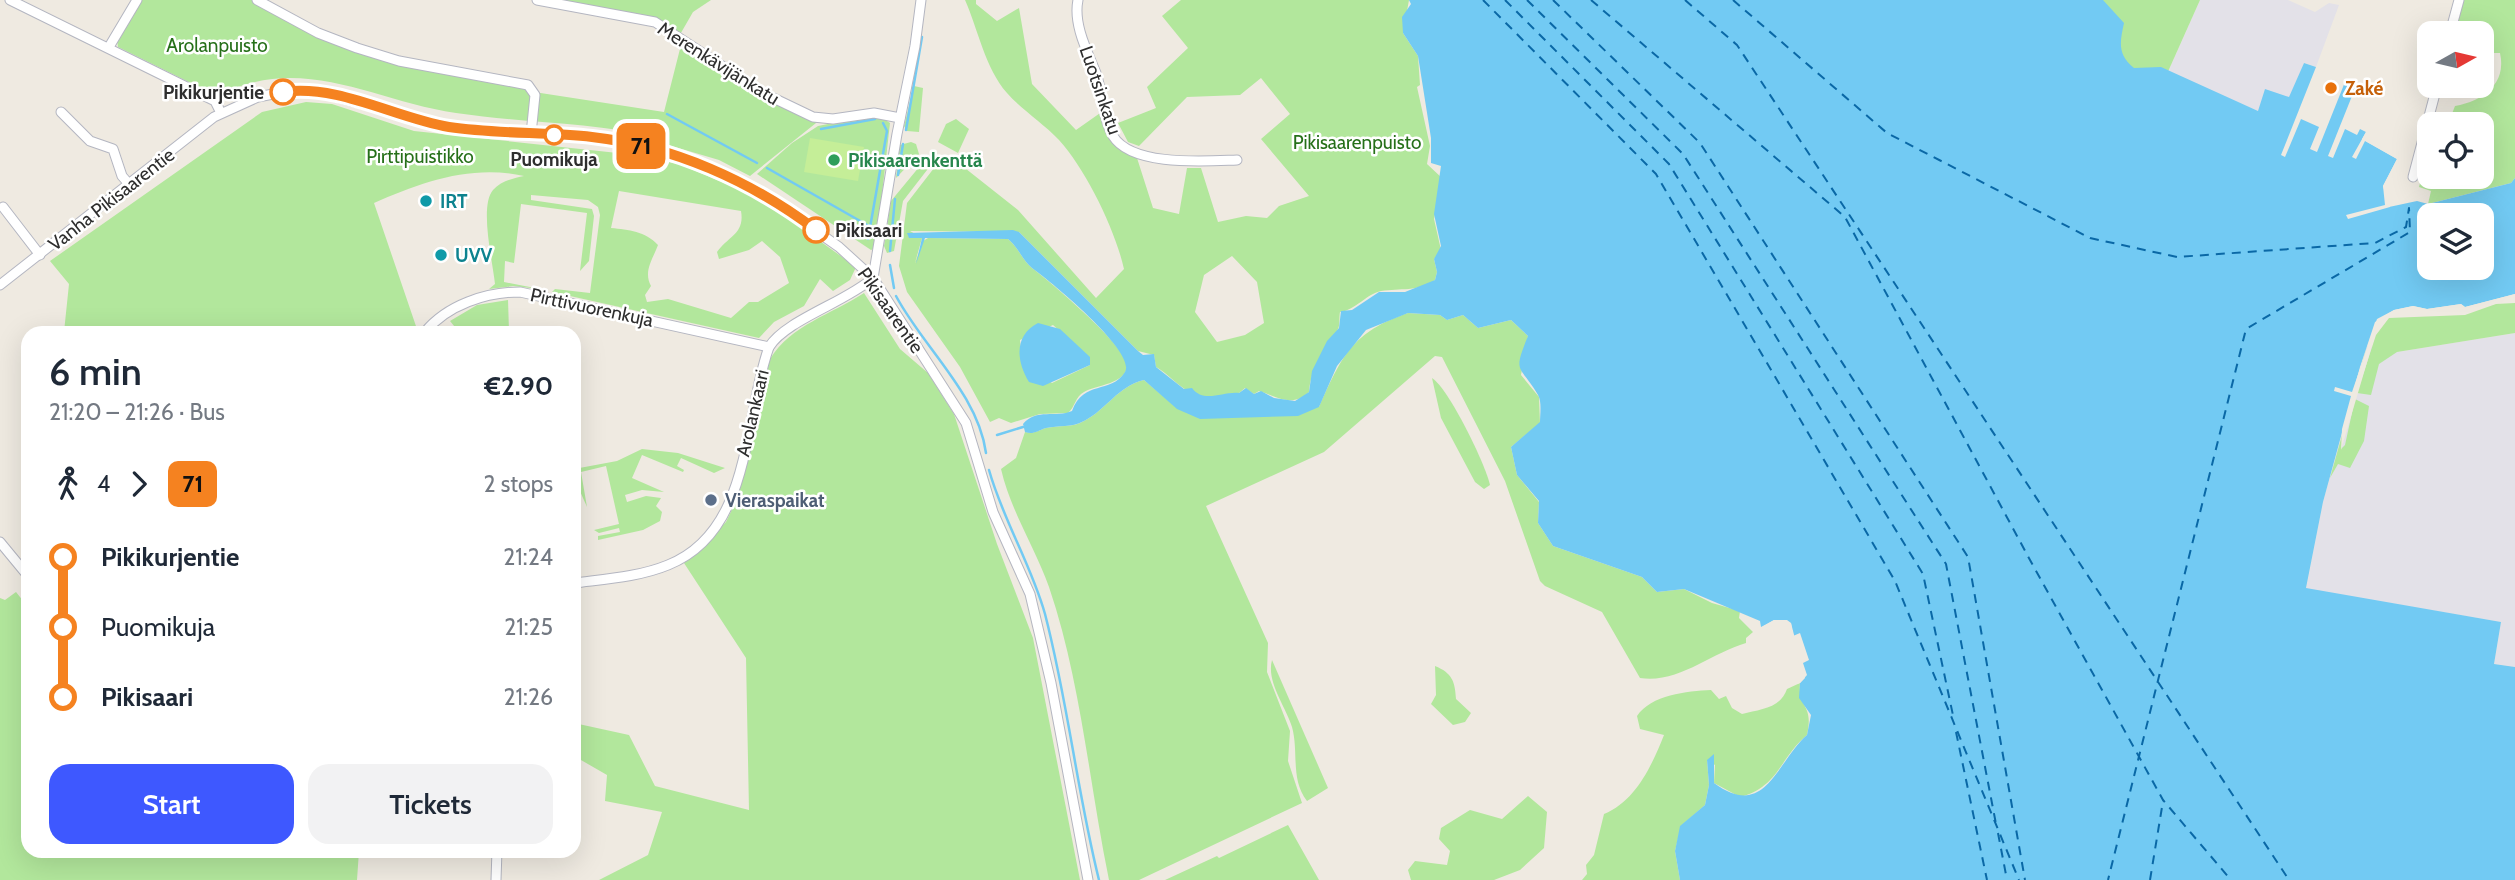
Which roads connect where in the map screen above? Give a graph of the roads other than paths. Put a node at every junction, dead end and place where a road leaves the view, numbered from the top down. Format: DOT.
graph roads {
  1 [pos="10,0"];
  2 [pos="137,0"];
  3 [pos="257,0"];
  4 [pos="537,0"];
  5 [pos="921,0"];
  6 [pos="1079,0"];
  7 [pos="2459,0"];
  8 [pos="2453,21"];
  9 [pos="109,47"];
  10 [pos="2434,98"];
  11 [pos="61,112"];
  12 [pos="221,113"];
  13 [pos="900,118"];
  14 [pos="531,134"];
  15 [pos="1237,160"];
  16 [pos="2413,177"];
  17 [pos="129,184"];
  18 [pos="3,207"];
  19 [pos="40,255"];
  20 [pos="873,278"];
  21 [pos="0,285"];
  22 [pos="432,326"];
  23 [pos="769,347"];
  24 [pos="0,542"];
  25 [pos="21,568"];
  26 [pos="581,582"];
  27 [pos="497,858"];
  28 [pos="496,880"];
  29 [pos="1088,880"];
  1 -- 9 [label="street"];
  2 -- 9 [label="street"];
  3 -- 14 [label="street"];
  4 -- 13 [label="street, Merenkävijänkatu"];
  5 -- 13 [label="street"];
  6 -- 15 [label="street, Luotsinkatu"];
  7 -- 8 [label="street"];
  9 -- 12 [label="street"];
  10 -- 16 [label="street"];
  11 -- 17 [label="street"];
  12 -- 14 [label="street, Pikisaarentie"];
  12 -- 17 [label="street, Vanha Pikisaarentie"];
  13 -- 20 [label="street"];
  14 -- 20 [label="street, Pikisaarentie"];
  17 -- 19 [label="street, Vanha Pikisaarentie"];
  18 -- 19 [label="street"];
  19 -- 21 [label="street, Vanha Pikisaarentie"];
  20 -- 23 [label="street, Arolankaari"];
  20 -- 29 [label="street, Pikisaarentie"];
  22 -- 23 [label="street, Pirttivuorenkuja"];
  23 -- 26 [label="street, Arolankaari"];
  24 -- 25 [label="street"];
  27 -- 28 [label="street"];
}
